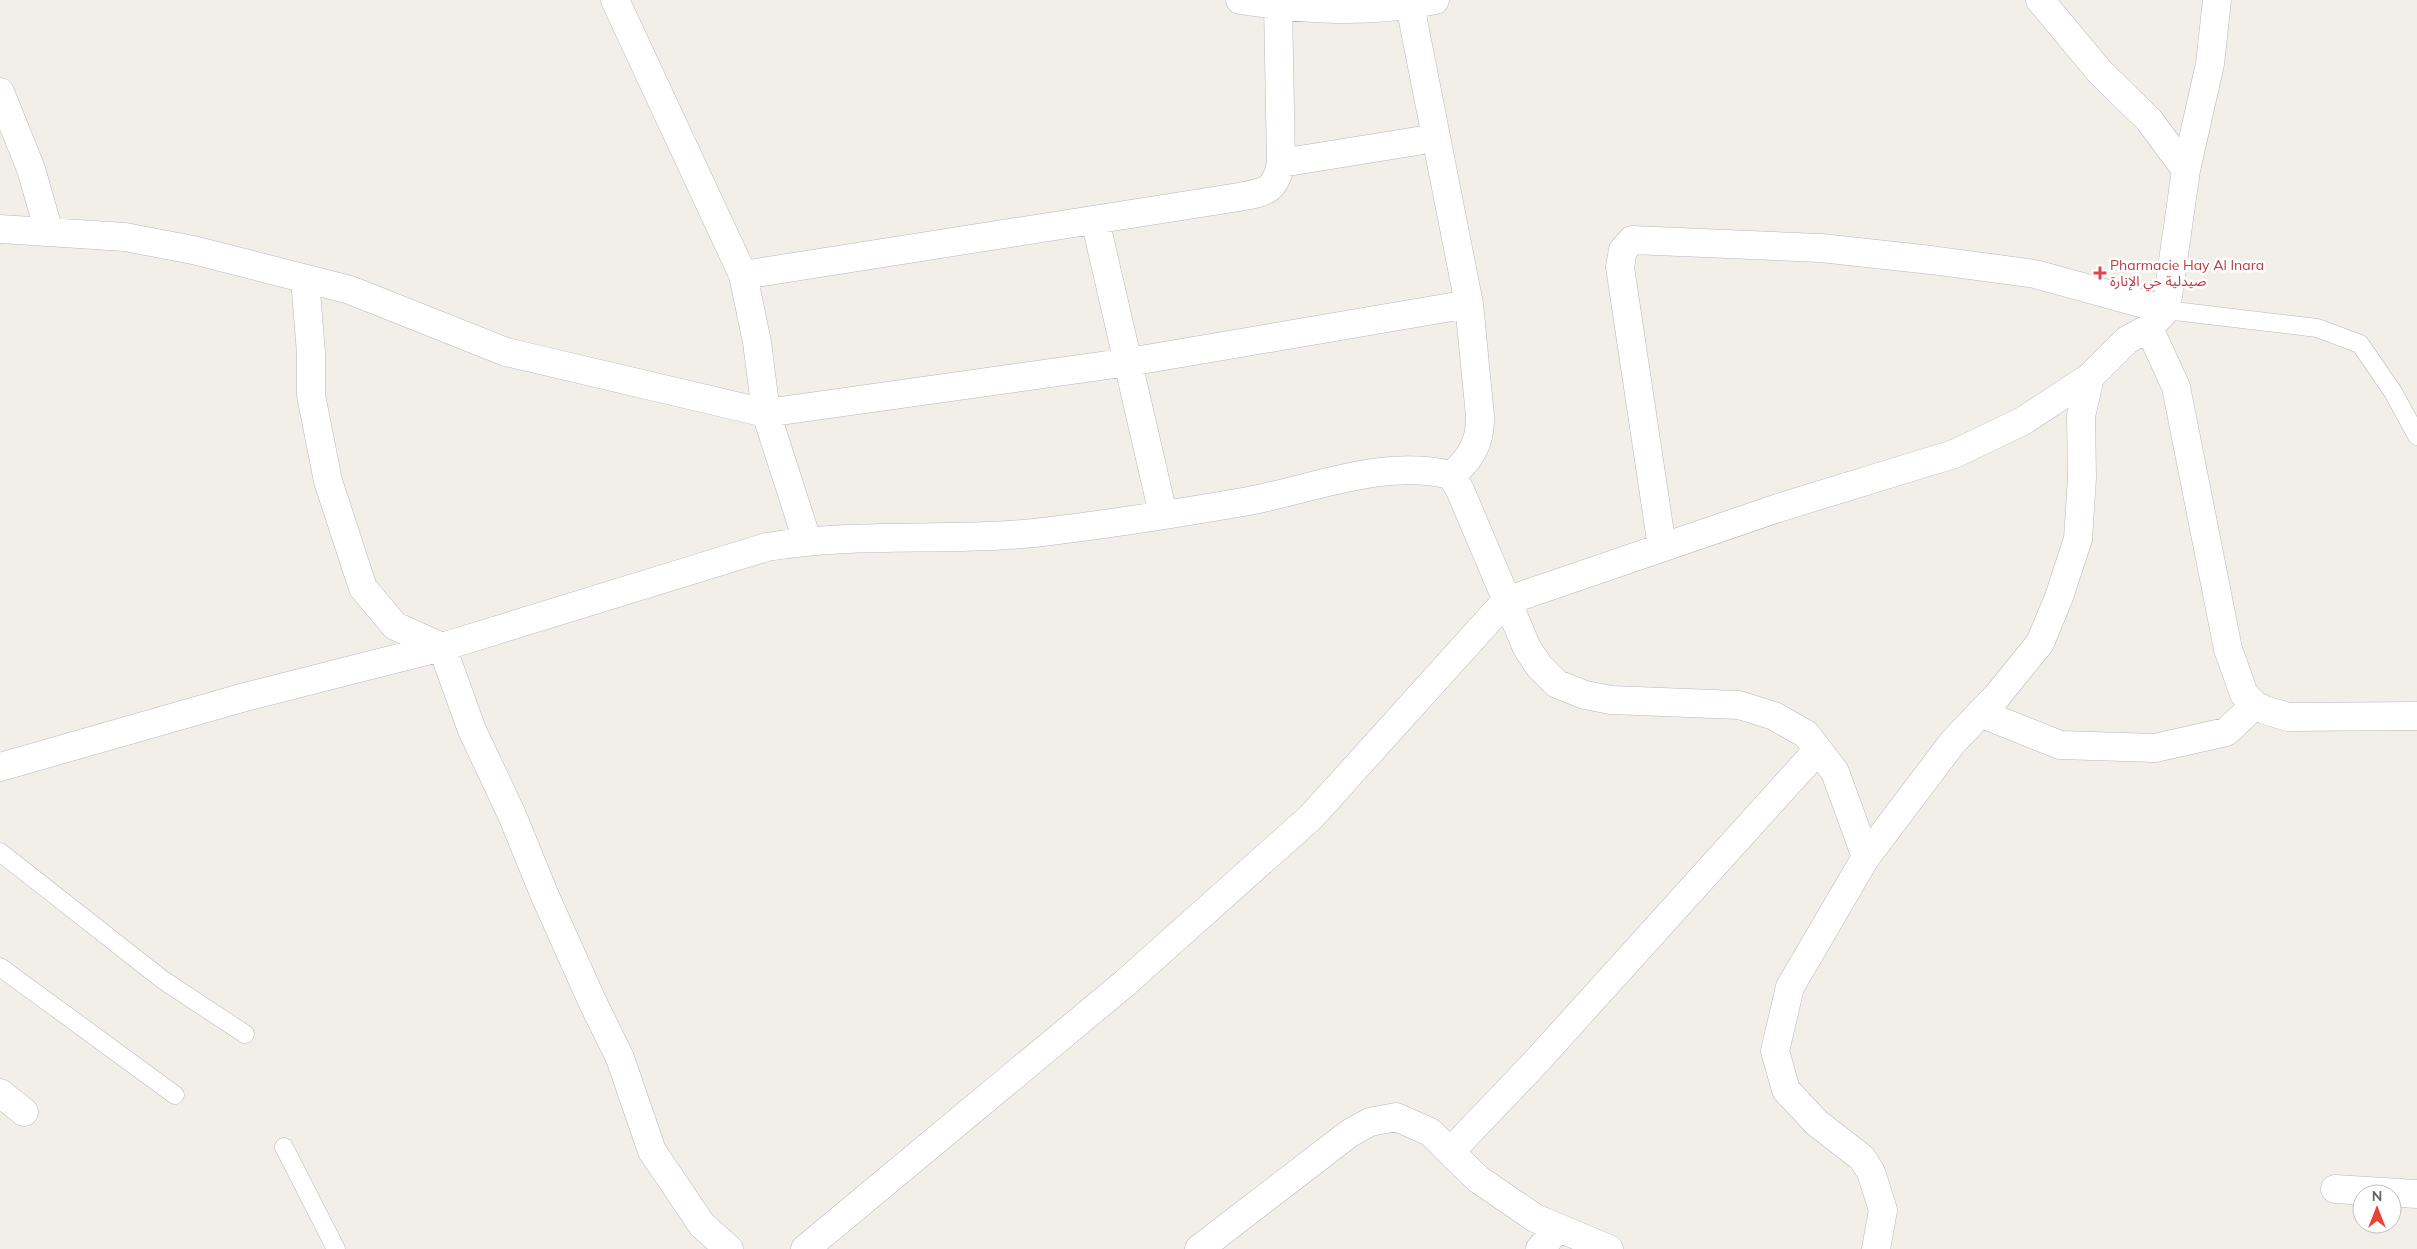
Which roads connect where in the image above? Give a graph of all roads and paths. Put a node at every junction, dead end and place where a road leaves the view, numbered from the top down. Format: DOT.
graph roads {
  1 [pos="615,0"];
  2 [pos="1240,0"];
  3 [pos="2040,0"];
  4 [pos="2217,0"];
  5 [pos="1423,3"];
  6 [pos="1278,5"];
  7 [pos="0,92"];
  8 [pos="1436,138"];
  9 [pos="1281,163"];
  10 [pos="2186,170"];
  11 [pos="1095,220"];
  12 [pos="0,229"];
  13 [pos="49,232"];
  14 [pos="743,275"];
  15 [pos="305,279"];
  16 [pos="1469,304"];
  17 [pos="2157,319"];
  18 [pos="1129,362"];
  19 [pos="2090,377"];
  20 [pos="766,413"];
  21 [pos="2417,436"];
  22 [pos="1450,475"];
  23 [pos="1163,514"];
  24 [pos="807,540"];
  25 [pos="1662,548"];
  26 [pos="1506,601"];
  27 [pos="442,647"];
  28 [pos="2254,705"];
  29 [pos="1980,713"];
  30 [pos="2417,716"];
  31 [pos="1817,751"];
  32 [pos="0,767"];
  33 [pos="0,852"];
  34 [pos="1866,857"];
  35 [pos="0,967"];
  36 [pos="245,1034"];
  37 [pos="0,1093"];
  38 [pos="175,1095"];
  39 [pos="24,1112"];
  40 [pos="284,1147"];
  41 [pos="1450,1152"];
  42 [pos="2335,1189"];
  43 [pos="2417,1194"];
  44 [pos="1558,1228"];
  45 [pos="1884,1247"];
  46 [pos="336,1249"];
  47 [pos="729,1249"];
  48 [pos="805,1249"];
  49 [pos="1198,1249"];
  50 [pos="1540,1249"];
  51 [pos="1609,1249"];
  1 -- 14 [label="street"];
  2 -- 6 [label="street"];
  3 -- 10 [label="street"];
  4 -- 10 [label="street"];
  5 -- 6 [label="street"];
  5 -- 8 [label="street"];
  6 -- 9 [label="street"];
  7 -- 13 [label="street"];
  8 -- 9 [label="street"];
  8 -- 16 [label="street"];
  9 -- 11 [label="street"];
  10 -- 17 [label="street"];
  11 -- 14 [label="street"];
  11 -- 18 [label="street"];
  12 -- 13 [label="street"];
  13 -- 15 [label="street"];
  14 -- 20 [label="street"];
  15 -- 20 [label="street"];
  15 -- 27 [label="street"];
  16 -- 18 [label="street"];
  16 -- 22 [label="street"];
  17 -- 19 [label="street"];
  17 -- 21 [label="lane"];
  17 -- 25 [label="street"];
  17 -- 28 [label="street"];
  18 -- 20 [label="street"];
  18 -- 23 [label="street"];
  19 -- 25 [label="street"];
  19 -- 29 [label="street"];
  20 -- 24 [label="street"];
  22 -- 23 [label="street"];
  22 -- 26 [label="street"];
  23 -- 24 [label="street"];
  24 -- 27 [label="street"];
  25 -- 26 [label="street"];
  26 -- 31 [label="street"];
  26 -- 48 [label="street"];
  27 -- 32 [label="street"];
  27 -- 47 [label="street"];
  28 -- 29 [label="street"];
  28 -- 30 [label="street"];
  29 -- 34 [label="street"];
  31 -- 34 [label="street"];
  31 -- 41 [label="street"];
  33 -- 36 [label="lane"];
  34 -- 45 [label="street"];
  35 -- 38 [label="lane"];
  37 -- 39 [label="street"];
  40 -- 46 [label="lane"];
  41 -- 44 [label="street"];
  41 -- 49 [label="street"];
  42 -- 43 [label="street"];
  44 -- 50 [label="street"];
  44 -- 51 [label="street"];
}
